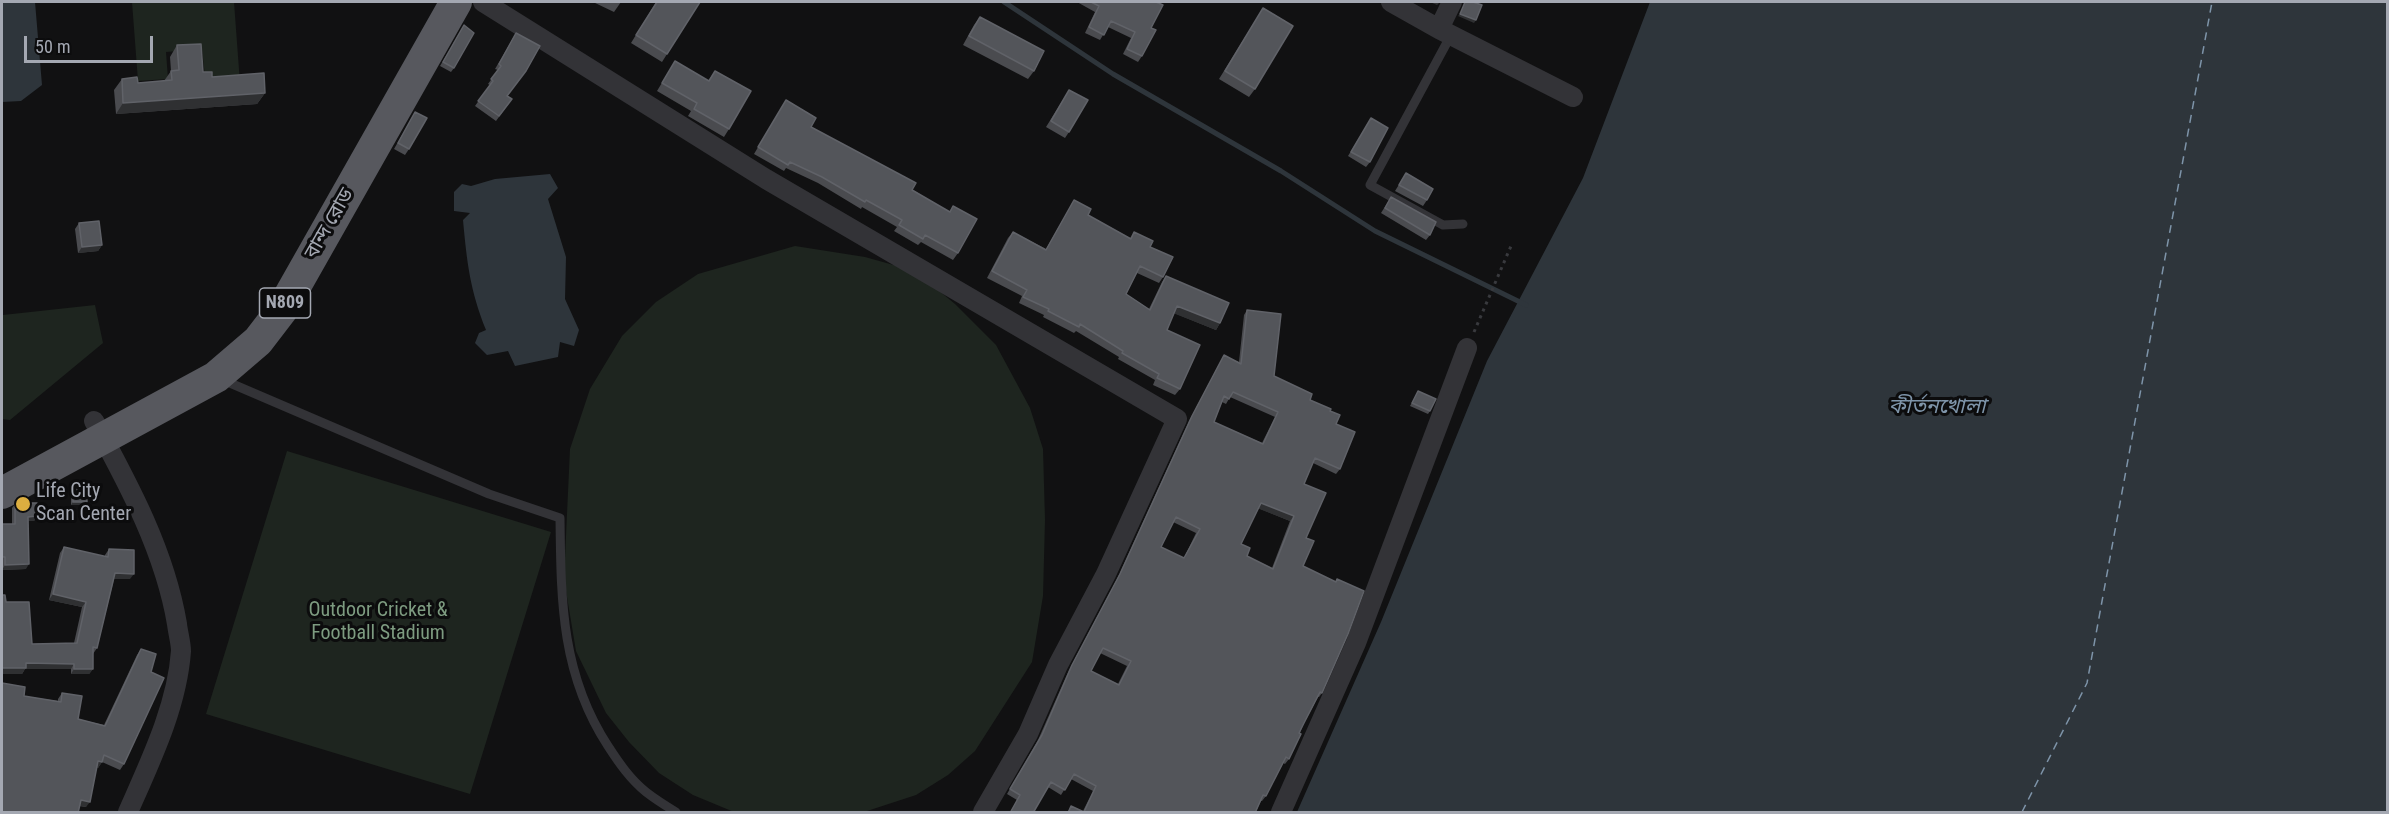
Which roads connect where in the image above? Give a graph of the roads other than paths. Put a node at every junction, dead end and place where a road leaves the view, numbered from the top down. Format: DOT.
graph roads {
  1 [pos="436,2"];
  2 [pos="456,2"];
  3 [pos="483,2"];
  4 [pos="1391,2"];
  5 [pos="1452,2"];
  6 [pos="1445,32"];
  7 [pos="1573,97"];
  8 [pos="1463,224"];
  9 [pos="1467,348"];
  10 [pos="212,373"];
  11 [pos="99,430"];
  12 [pos="2,471"];
  13 [pos="2,493"];
  14 [pos="128,813"];
  15 [pos="676,813"];
  16 [pos="983,813"];
  17 [pos="1281,813"];
  1 -- 11 [label="highway, বান্দ রোড / N809"];
  2 -- 10 [label="highway, বান্দ রোড / N809"];
  3 -- 16 [label="street"];
  4 -- 6 [label="street"];
  5 -- 6 [label="street"];
  6 -- 7 [label="street"];
  6 -- 8 [label="lane"];
  9 -- 17 [label="street"];
  10 -- 11 [label="highway, বান্দ রোড / N809"];
  10 -- 15 [label="lane"];
  11 -- 12 [label="highway, বান্দ রোড / N809"];
  11 -- 13 [label="highway, বান্দ রোড / N809"];
  11 -- 14 [label="street"];
}
